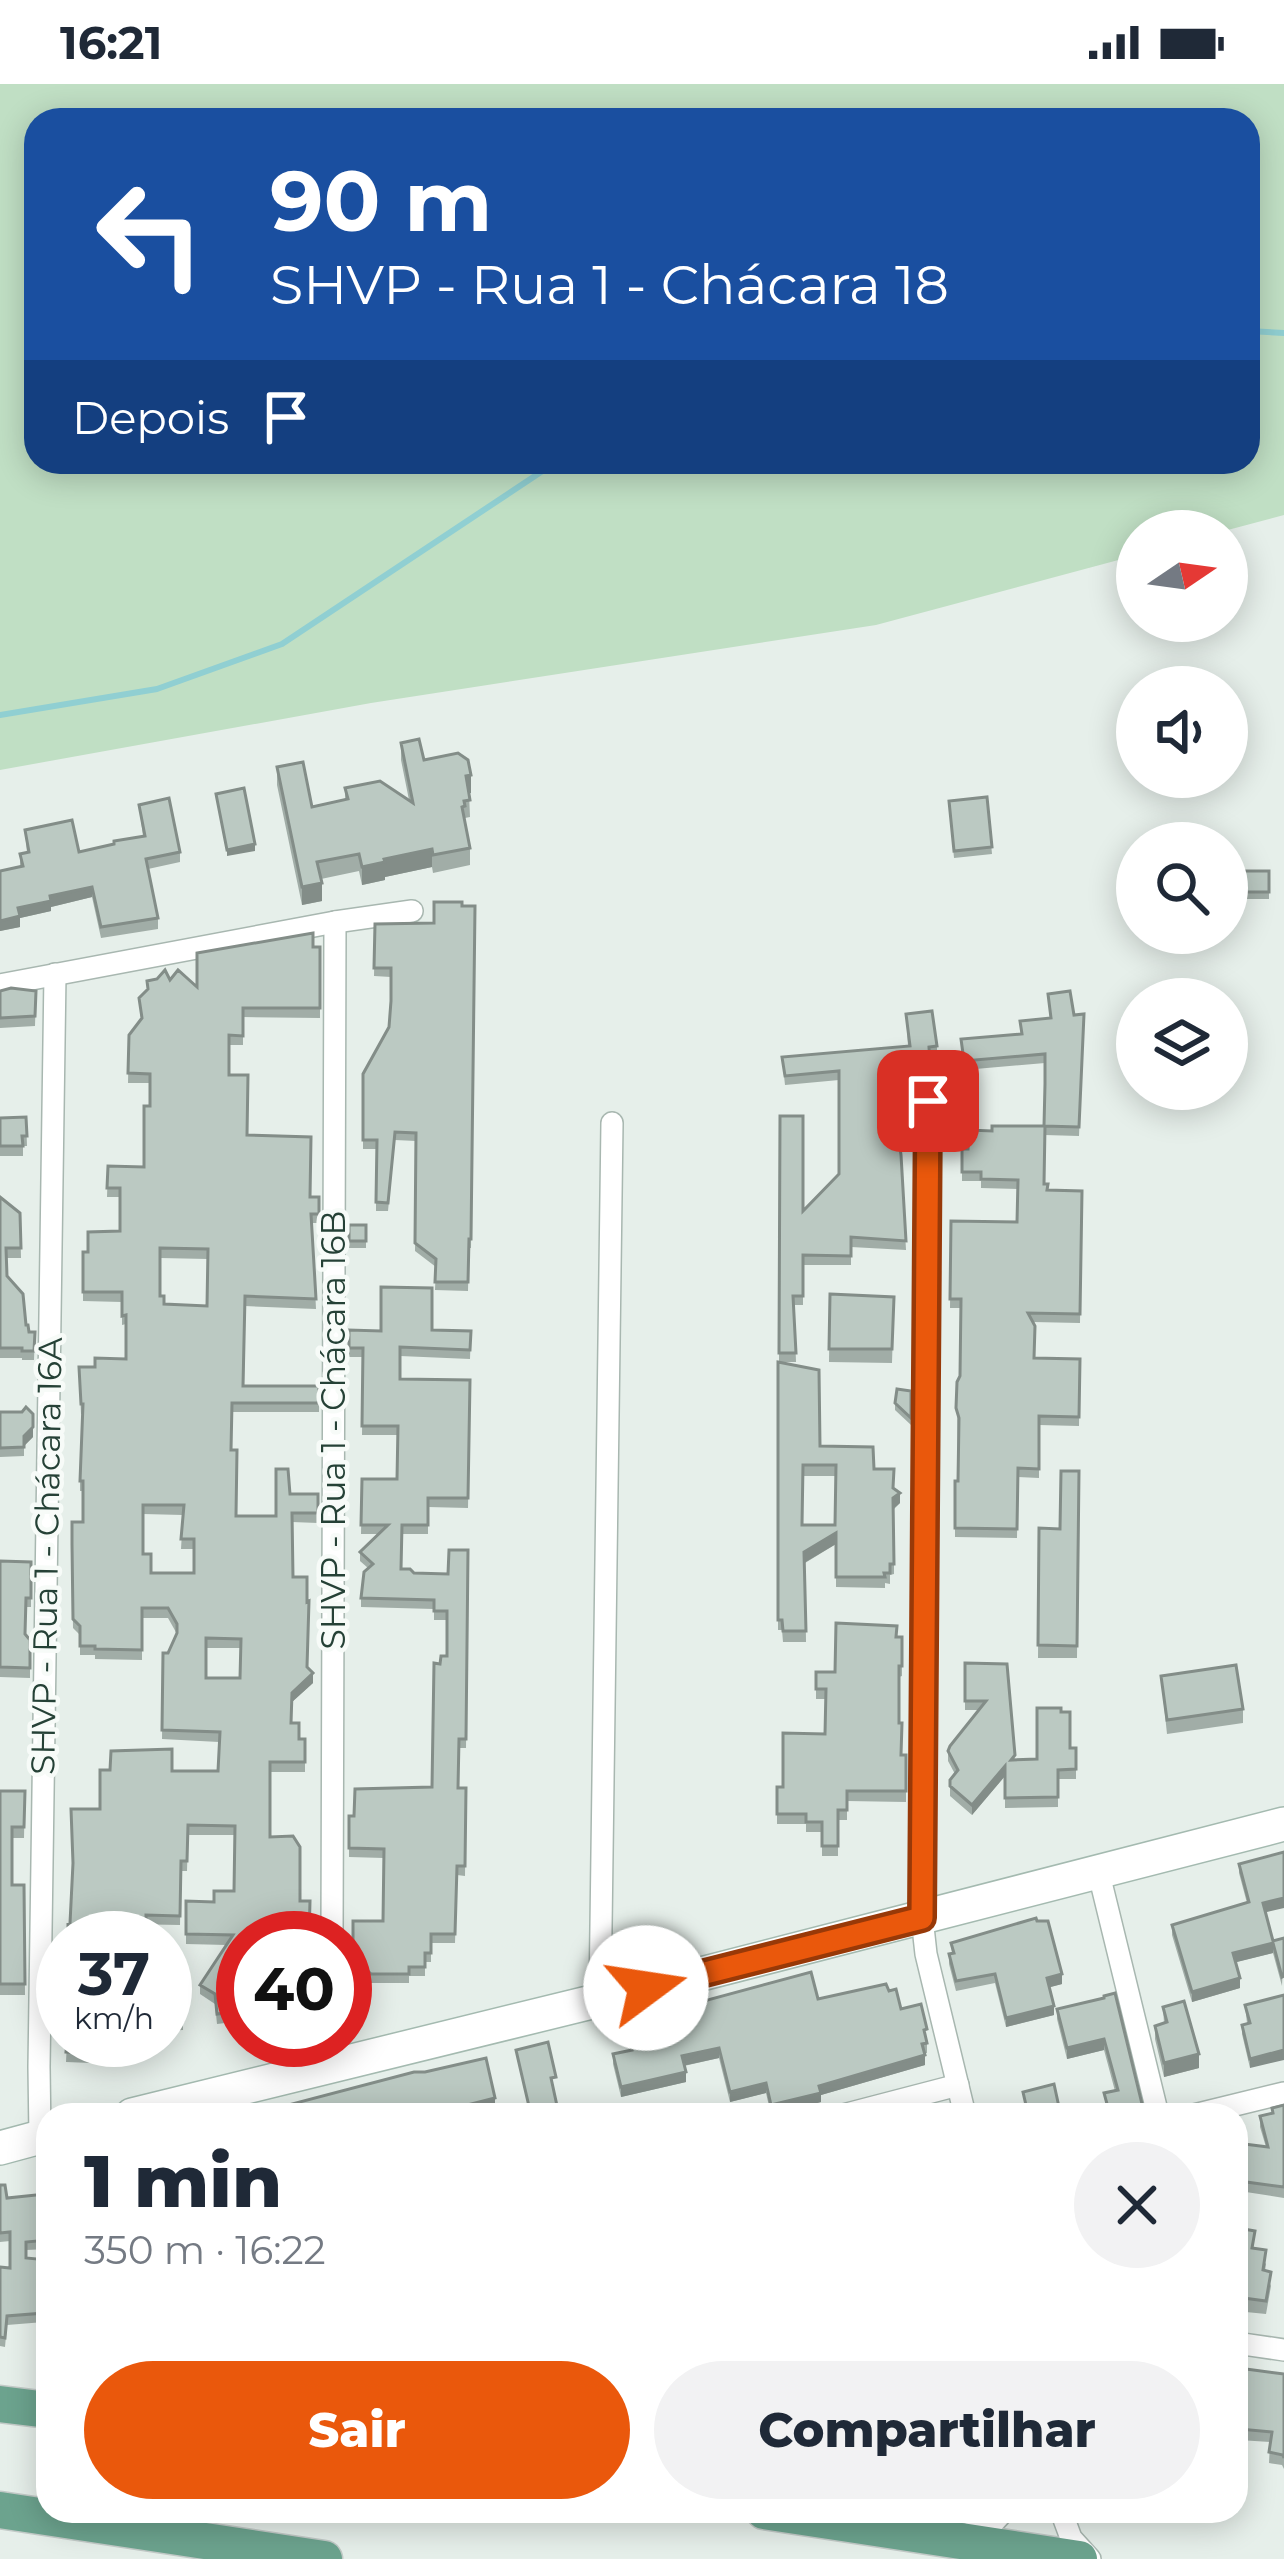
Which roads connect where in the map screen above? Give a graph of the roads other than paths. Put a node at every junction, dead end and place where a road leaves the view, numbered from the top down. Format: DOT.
graph roads {
  1 [pos="412,911"];
  2 [pos="335,922"];
  3 [pos="55,974"];
  4 [pos="0,986"];
  5 [pos="928,1101"];
  6 [pos="612,1123"];
  7 [pos="1284,1824"];
  8 [pos="1098,1870"];
  9 [pos="332,1911"];
  10 [pos="922,1918"];
  11 [pos="600,2000"];
  12 [pos="372,2046"];
  13 [pos="288,2067"];
  14 [pos="958,2085"];
  15 [pos="1284,2093"];
  16 [pos="42,2103"];
  17 [pos="171,2103"];
  18 [pos="889,2103"];
  19 [pos="962,2103"];
  20 [pos="1155,2103"];
  21 [pos="1243,2103"];
  22 [pos="36,2138"];
  23 [pos="0,2148"];
  24 [pos="1248,2345"];
  25 [pos="1284,2350"];
  26 [pos="0,2404"];
  27 [pos="36,2408"];
  28 [pos="0,2510"];
  29 [pos="36,2515"];
  30 [pos="86,2523"];
  31 [pos="848,2523"];
  32 [pos="990,2523"];
  33 [pos="1065,2523"];
  34 [pos="954,2538"];
  35 [pos="324,2559"];
  36 [pos="1079,2559"];
  37 [pos="1090,2559"];
  1 -- 2 [label="street"];
  2 -- 3 [label="street"];
  2 -- 9 [label="street, SHVP - Rua 1 - Chácara 16B"];
  3 -- 4 [label="street"];
  3 -- 16 [label="street, SHVP - Rua 1 - Chácara 16A"];
  5 -- 10 [label="street"];
  6 -- 11 [label="street"];
  7 -- 8 [label="street"];
  8 -- 10 [label="street"];
  8 -- 20 [label="street"];
  10 -- 11 [label="street"];
  10 -- 14 [label="street"];
  11 -- 12 [label="street"];
  13 -- 17 [label="street"];
  14 -- 18 [label="street"];
  14 -- 19 [label="street"];
  15 -- 21 [label="street"];
  22 -- 23 [label="street"];
  24 -- 25 [label="street"];
  26 -- 27 [label="main road"];
  28 -- 29 [label="main road"];
  30 -- 35 [label="main road"];
  31 -- 34 [label="main road"];
  32 -- 34 [label="street"];
  33 -- 37 [label="street"];
  34 -- 36 [label="main road"];
}
